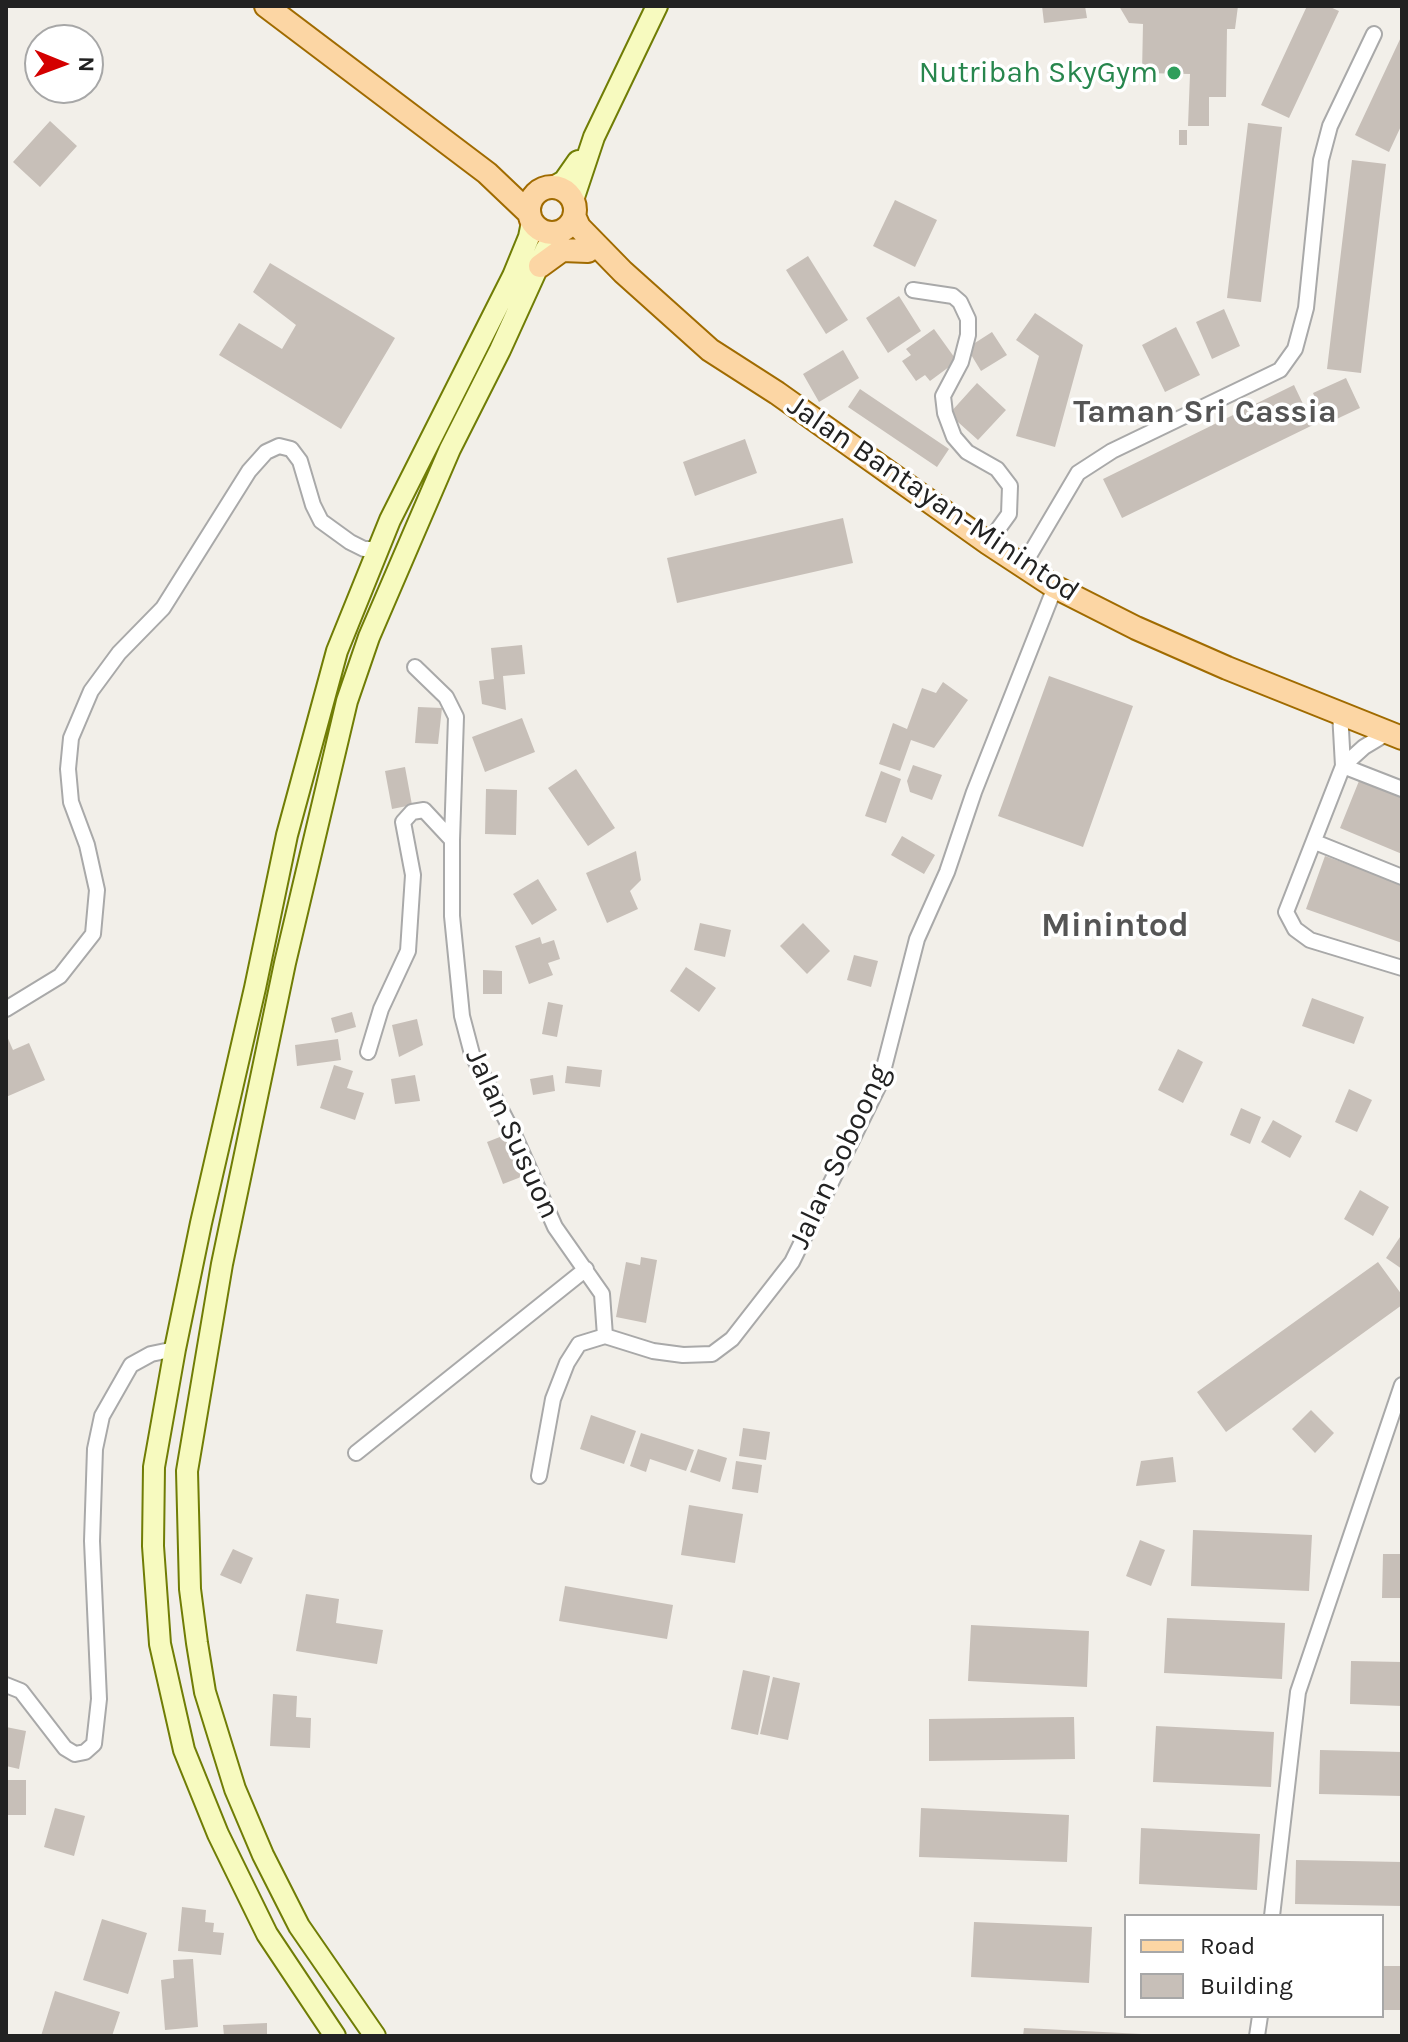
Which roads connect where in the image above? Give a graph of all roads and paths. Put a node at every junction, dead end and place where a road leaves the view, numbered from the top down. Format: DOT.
graph roads {
  1 [pos="266,6"];
  2 [pos="657,6"];
  3 [pos="1374,34"];
  4 [pos="552,212"];
  5 [pos="588,251"];
  6 [pos="540,266"];
  7 [pos="623,272"];
  8 [pos="913,290"];
  9 [pos="988,543"];
  10 [pos="377,549"];
  11 [pos="1023,566"];
  12 [pos="1055,587"];
  13 [pos="415,667"];
  14 [pos="1340,712"];
  15 [pos="1396,735"];
  16 [pos="1343,766"];
  17 [pos="1402,789"];
  18 [pos="452,840"];
  19 [pos="1315,842"];
  20 [pos="1402,877"];
  21 [pos="1402,968"];
  22 [pos="6,1009"];
  23 [pos="368,1052"];
  24 [pos="586,1269"];
  25 [pos="605,1336"];
  26 [pos="175,1349"];
  27 [pos="1402,1385"];
  28 [pos="356,1453"];
  29 [pos="539,1476"];
  30 [pos="6,1685"];
  31 [pos="1272,1914"];
  32 [pos="335,2036"];
  33 [pos="375,2036"];
  1 -- 4 [label="main road"];
  2 -- 4 [label="main road"];
  3 -- 11 [label="street"];
  4 -- 5 [label="main road, Jalan Bantayan-Minintod"];
  4 -- 6 [label="main road"];
  4 -- 7 [label="main road, Jalan Bantayan-Minintod"];
  4 -- 10 [label="main road"];
  5 -- 6 [label="main road"];
  5 -- 7 [label="main road, Jalan Bantayan-Minintod"];
  6 -- 33 [label="main road"];
  7 -- 9 [label="main road, Jalan Bantayan-Minintod"];
  8 -- 9 [label="street"];
  9 -- 11 [label="main road, Jalan Bantayan-Minintod"];
  10 -- 22 [label="street"];
  10 -- 26 [label="main road"];
  11 -- 12 [label="main road, Jalan Bantayan-Minintod"];
  12 -- 14 [label="main road, Jalan Bantayan-Minintod"];
  12 -- 25 [label="street, Jalan Soboong"];
  13 -- 18 [label="street, Jalan Susuon"];
  14 -- 15 [label="main road, Jalan Bantayan-Minintod"];
  14 -- 16 [label="street"];
  15 -- 16 [label="street"];
  16 -- 17 [label="street"];
  16 -- 19 [label="street"];
  18 -- 23 [label="street"];
  18 -- 24 [label="street, Jalan Susuon"];
  19 -- 20 [label="street"];
  19 -- 21 [label="street"];
  24 -- 25 [label="street, Jalan Susuon"];
  24 -- 28 [label="street"];
  25 -- 29 [label="street"];
  26 -- 30 [label="street"];
  26 -- 32 [label="main road"];
  27 -- 31 [label="street"];
}
